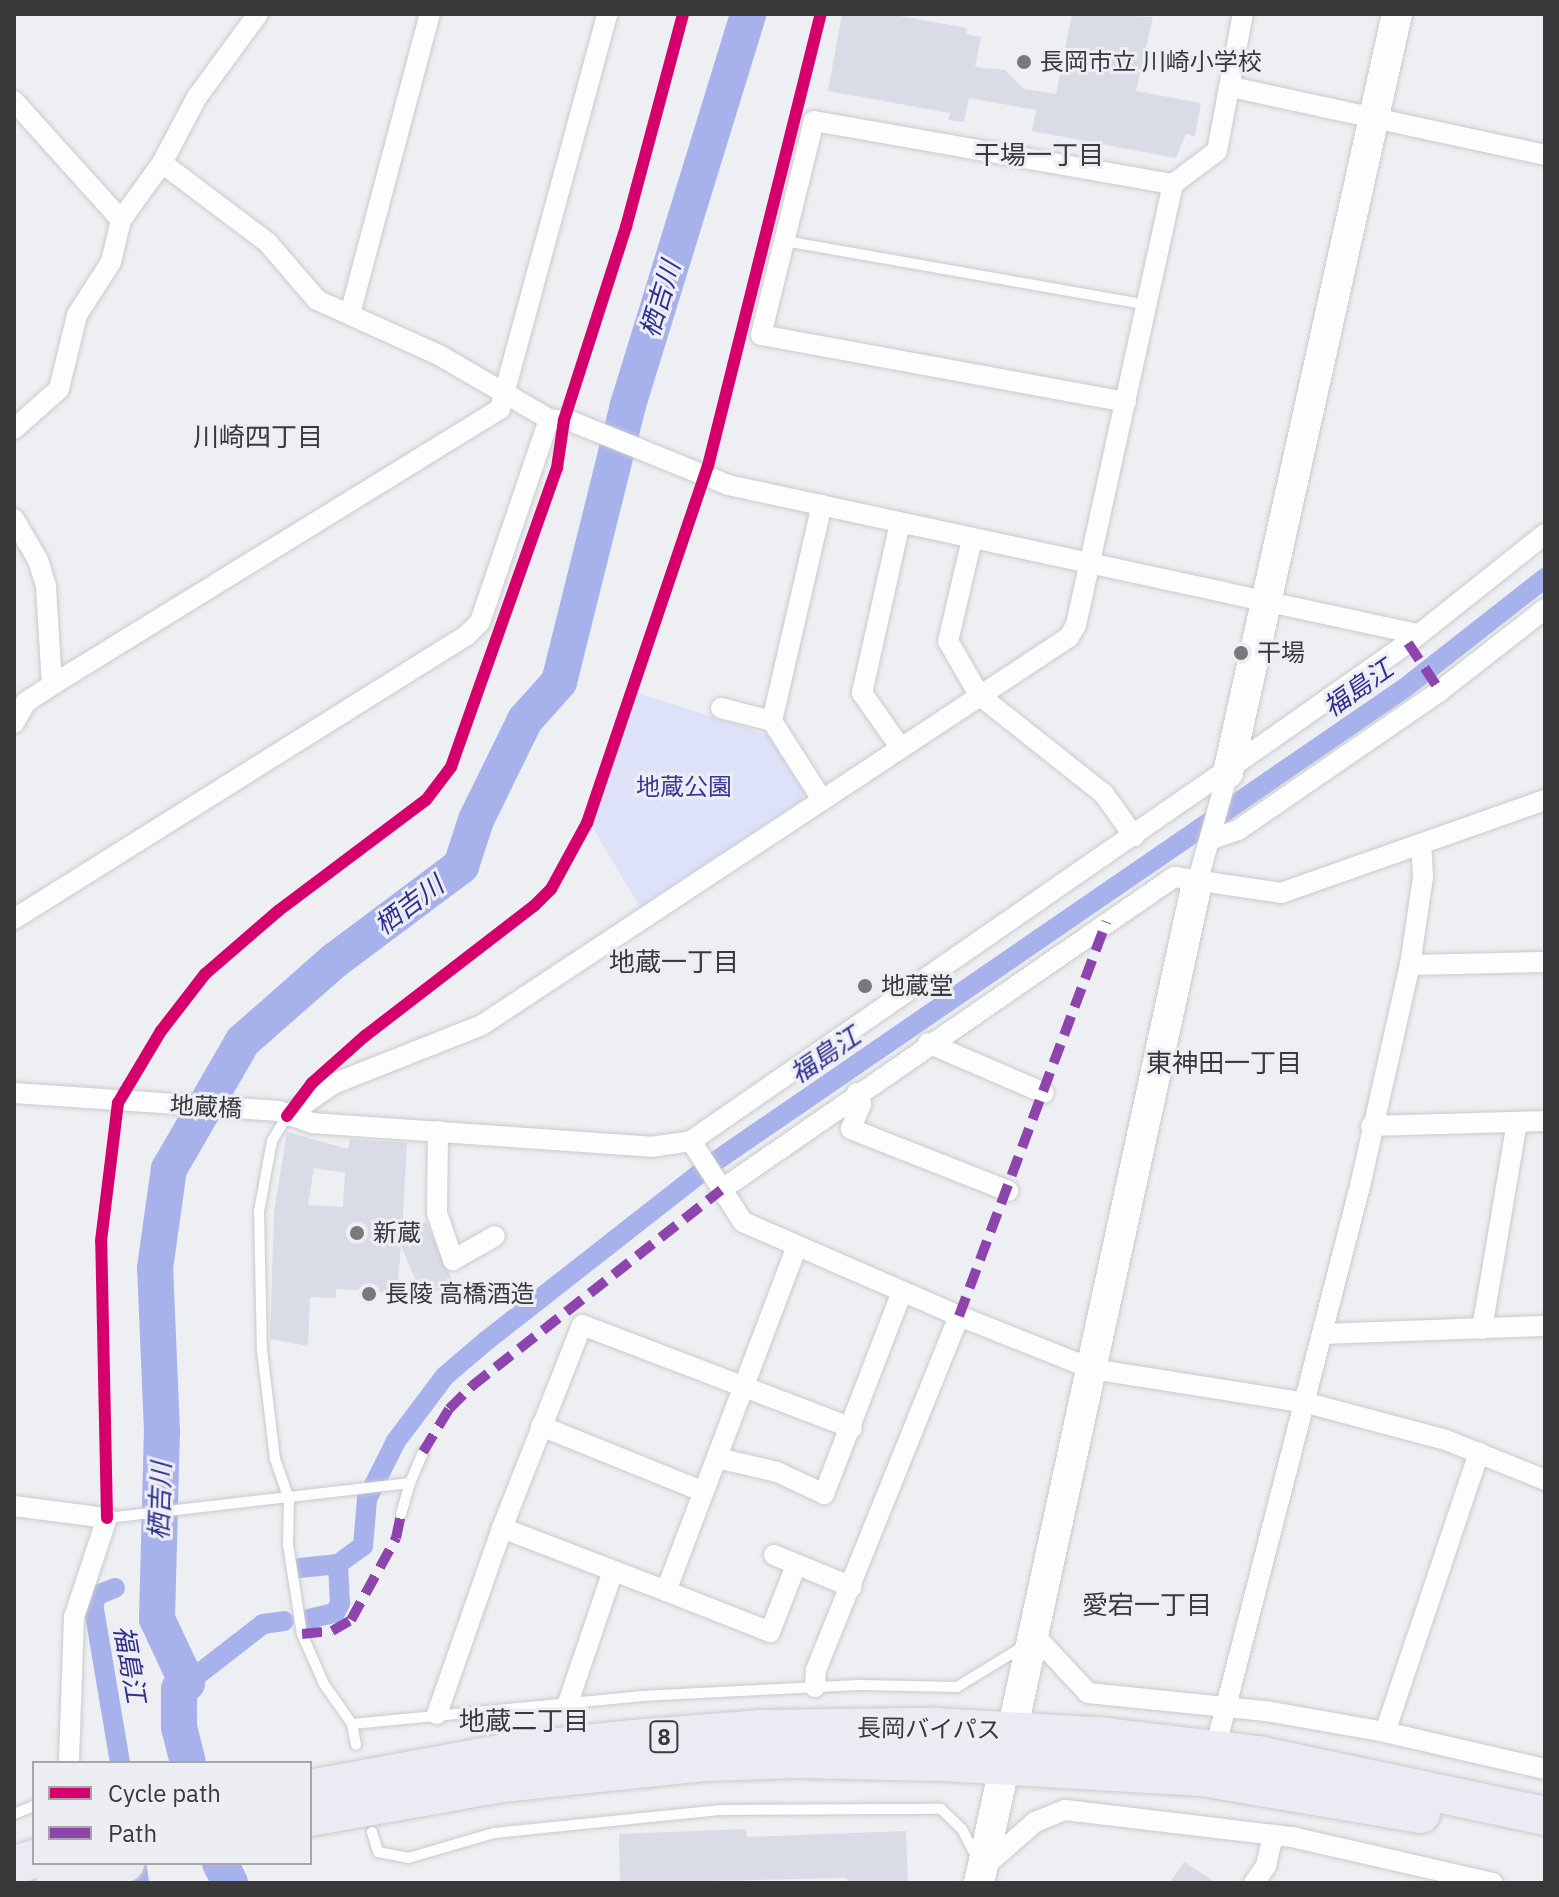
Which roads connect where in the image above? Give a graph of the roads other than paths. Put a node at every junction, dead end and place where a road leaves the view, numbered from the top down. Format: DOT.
graph roads {
  1 [pos="258,14"];
  2 [pos="430,14"];
  3 [pos="607,14"];
  4 [pos="1243,14"];
  5 [pos="1397,14"];
  6 [pos="1231,87"];
  7 [pos="14,101"];
  8 [pos="1374,116"];
  9 [pos="1545,155"];
  10 [pos="162,163"];
  11 [pos="1173,184"];
  12 [pos="121,220"];
  13 [pos="785,241"];
  14 [pos="1147,305"];
  15 [pos="350,314"];
  16 [pos="505,392"];
  17 [pos="1126,402"];
  18 [pos="549,419"];
  19 [pos="14,429"];
  20 [pos="822,505"];
  21 [pos="14,519"];
  22 [pos="900,523"];
  23 [pos="1545,534"];
  24 [pos="972,539"];
  25 [pos="1090,565"];
  26 [pos="1268,602"];
  27 [pos="1545,609"];
  28 [pos="1417,634"];
  29 [pos="52,685"];
  30 [pos="979,695"];
  31 [pos="721,708"];
  32 [pos="772,721"];
  33 [pos="14,723"];
  34 [pos="900,747"];
  35 [pos="1230,768"];
  36 [pos="821,798"];
  37 [pos="1545,800"];
  38 [pos="1215,830"];
  39 [pos="1134,836"];
  40 [pos="1421,844"];
  41 [pos="1197,883"];
  42 [pos="14,919"];
  43 [pos="1545,962"];
  44 [pos="1410,965"];
  45 [pos="928,1043"];
  46 [pos="14,1093"];
  47 [pos="857,1093"];
  48 [pos="1044,1093"];
  49 [pos="283,1114"];
  50 [pos="1545,1121"];
  51 [pos="1517,1122"];
  52 [pos="1371,1126"];
  53 [pos="438,1131"];
  54 [pos="694,1148"];
  55 [pos="718,1186"];
  56 [pos="1008,1191"];
  57 [pos="495,1236"];
  58 [pos="796,1248"];
  59 [pos="902,1292"];
  60 [pos="959,1316"];
  61 [pos="1545,1326"];
  62 [pos="1482,1329"];
  63 [pos="1325,1334"];
  64 [pos="1092,1369"];
  65 [pos="741,1387"];
  66 [pos="1307,1403"];
  67 [pos="541,1426"];
  68 [pos="852,1428"];
  69 [pos="423,1452"];
  70 [pos="1479,1452"];
  71 [pos="717,1458"];
  72 [pos="1545,1480"];
  73 [pos="406,1483"];
  74 [pos="702,1491"];
  75 [pos="289,1499"];
  76 [pos="14,1506"];
  77 [pos="401,1514"];
  78 [pos="114,1518"];
  79 [pos="502,1528"];
  80 [pos="774,1555"];
  81 [pos="796,1565"];
  82 [pos="613,1571"];
  83 [pos="852,1587"];
  84 [pos="666,1591"];
  85 [pos="1036,1637"];
  86 [pos="815,1687"];
  87 [pos="568,1703"];
  88 [pos="1225,1707"];
  89 [pos="437,1714"];
  90 [pos="352,1724"];
  91 [pos="1385,1732"];
  92 [pos="356,1745"];
  93 [pos="1008,1748"];
  94 [pos="1215,1749"];
  95 [pos="69,1761"];
  96 [pos="1545,1769"];
  97 [pos="1300,1792"];
  98 [pos="315,1802"];
  99 [pos="1545,1816"];
  100 [pos="372,1832"];
  101 [pos="1283,1836"];
  102 [pos="1545,1842"];
  103 [pos="111,1867"];
  104 [pos="980,1876"];
  105 [pos="55,1883"];
  106 [pos="1254,1883"];
  107 [pos="1493,1883"];
  1 -- 10 [label="street"];
  2 -- 15 [label="street"];
  3 -- 16 [label="street"];
  4 -- 6 [label="street"];
  5 -- 8 [label="street"];
  6 -- 8 [label="street"];
  6 -- 11 [label="street"];
  7 -- 12 [label="street"];
  8 -- 9 [label="street"];
  8 -- 26 [label="street"];
  10 -- 12 [label="street"];
  10 -- 15 [label="street"];
  11 -- 13 [label="street"];
  11 -- 14 [label="street"];
  12 -- 19 [label="street"];
  13 -- 14 [label="lane"];
  13 -- 17 [label="street"];
  14 -- 17 [label="street"];
  15 -- 16 [label="street"];
  16 -- 18 [label="street"];
  16 -- 29 [label="street"];
  17 -- 25 [label="street"];
  18 -- 20 [label="street"];
  18 -- 42 [label="street"];
  20 -- 22 [label="street"];
  20 -- 32 [label="street"];
  21 -- 29 [label="street"];
  22 -- 24 [label="street"];
  22 -- 34 [label="street"];
  23 -- 28 [label="street"];
  24 -- 25 [label="street"];
  24 -- 30 [label="street"];
  25 -- 26 [label="street"];
  25 -- 30 [label="street"];
  26 -- 28 [label="street"];
  26 -- 35 [label="street"];
  27 -- 38 [label="street"];
  28 -- 35 [label="street"];
  29 -- 33 [label="street"];
  30 -- 34 [label="street"];
  30 -- 39 [label="street"];
  31 -- 32 [label="street"];
  32 -- 36 [label="street"];
  34 -- 36 [label="street"];
  35 -- 38 [label="street"];
  35 -- 39 [label="street"];
  36 -- 49 [label="street"];
  37 -- 40 [label="street"];
  38 -- 41 [label="street"];
  39 -- 54 [label="street"];
  40 -- 41 [label="street"];
  40 -- 44 [label="street"];
  41 -- 45 [label="street"];
  41 -- 64 [label="street"];
  43 -- 44 [label="street"];
  44 -- 52 [label="street"];
  45 -- 47 [label="street"];
  45 -- 48 [label="street"];
  46 -- 49 [label="street, 地蔵橋"];
  47 -- 55 [label="street"];
  47 -- 56 [label="street"];
  49 -- 53 [label="street, 地蔵橋"];
  49 -- 75 [label="lane"];
  50 -- 51 [label="street"];
  51 -- 52 [label="street"];
  51 -- 62 [label="street"];
  52 -- 63 [label="street"];
  53 -- 54 [label="street, 地蔵橋"];
  53 -- 57 [label="street"];
  54 -- 55 [label="street"];
  55 -- 58 [label="street"];
  58 -- 59 [label="street"];
  58 -- 65 [label="street"];
  59 -- 60 [label="street"];
  59 -- 68 [label="street"];
  60 -- 64 [label="street"];
  60 -- 83 [label="street"];
  61 -- 62 [label="street"];
  62 -- 63 [label="street"];
  63 -- 66 [label="street"];
  64 -- 66 [label="street"];
  64 -- 85 [label="street"];
  65 -- 67 [label="street"];
  65 -- 68 [label="street"];
  65 -- 71 [label="street"];
  66 -- 70 [label="street"];
  66 -- 88 [label="street"];
  67 -- 74 [label="street"];
  67 -- 79 [label="street"];
  68 -- 71 [label="street"];
  69 -- 73 [label="lane"];
  70 -- 72 [label="street"];
  70 -- 91 [label="street"];
  71 -- 74 [label="street"];
  73 -- 75 [label="lane"];
  73 -- 77 [label="lane"];
  74 -- 84 [label="street"];
  75 -- 78 [label="lane"];
  75 -- 90 [label="lane"];
  76 -- 78 [label="street"];
  78 -- 95 [label="street"];
  79 -- 82 [label="street"];
  79 -- 89 [label="street"];
  80 -- 81 [label="street"];
  81 -- 83 [label="street"];
  81 -- 84 [label="street"];
  82 -- 84 [label="street"];
  82 -- 87 [label="street"];
  83 -- 86 [label="street"];
  85 -- 86 [label="lane"];
  85 -- 88 [label="street"];
  85 -- 93 [label="street"];
  86 -- 87 [label="lane"];
  87 -- 89 [label="lane"];
  88 -- 91 [label="street"];
  88 -- 94 [label="street"];
  89 -- 90 [label="lane"];
  90 -- 92 [label="lane"];
  91 -- 96 [label="street"];
  93 -- 94 [label="highway, 長岡バイパス / 8"];
  93 -- 97 [label="highway, 長岡バイパス / 8"];
  93 -- 98 [label="highway, 長岡バイパス / 8"];
  93 -- 104 [label="street"];
  94 -- 99 [label="highway, 長岡バイパス / 8"];
  97 -- 101 [label="street"];
  97 -- 102 [label="highway, 長岡バイパス / 8"];
  100 -- 104 [label="lane"];
  101 -- 104 [label="street"];
  101 -- 106 [label="street"];
  101 -- 107 [label="street"];
  103 -- 105 [label="highway"];
}
